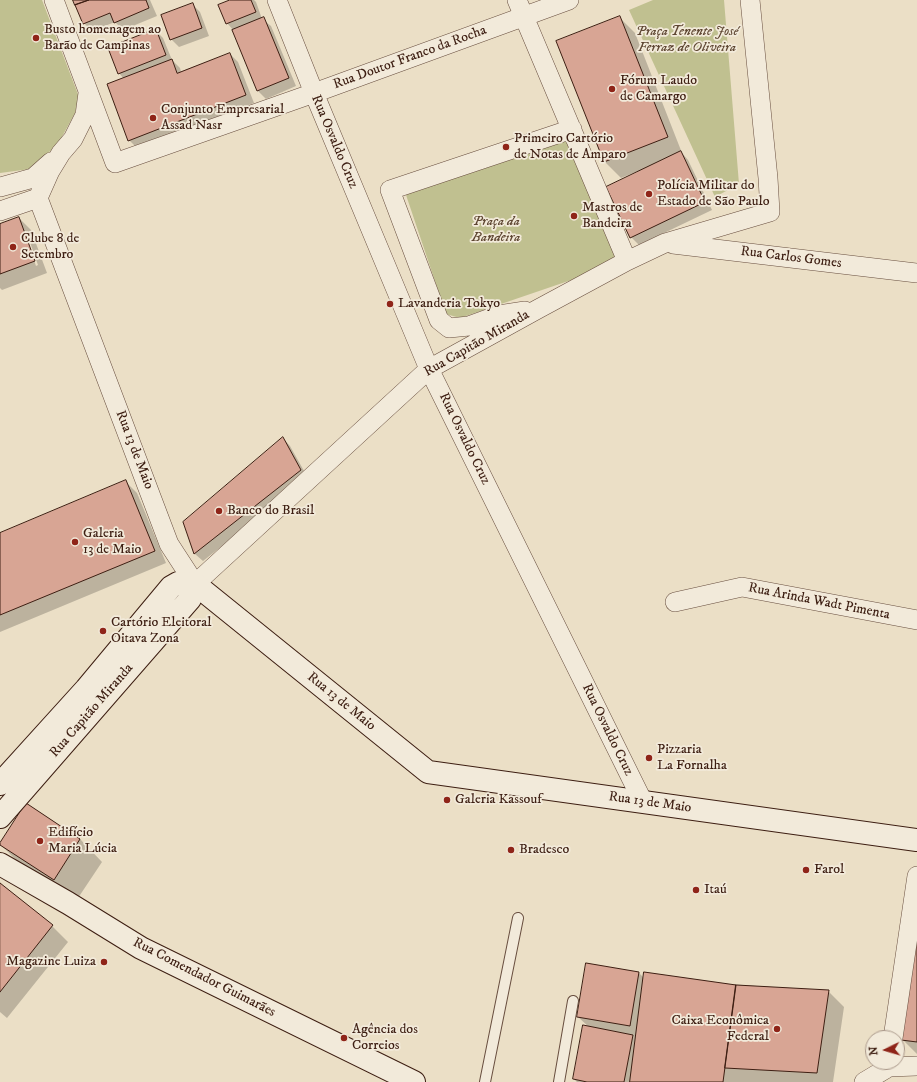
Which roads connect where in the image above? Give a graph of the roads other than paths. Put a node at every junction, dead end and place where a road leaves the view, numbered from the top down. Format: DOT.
graph roads {
  1 [pos="54,0"];
  2 [pos="277,0"];
  3 [pos="569,0"];
  4 [pos="750,0"];
  5 [pos="520,8"];
  6 [pos="89,91"];
  7 [pos="314,93"];
  8 [pos="572,129"];
  9 [pos="61,153"];
  10 [pos="0,187"];
  11 [pos="38,198"];
  12 [pos="0,211"];
  13 [pos="665,243"];
  14 [pos="627,262"];
  15 [pos="917,273"];
  16 [pos="538,308"];
  17 [pos="429,369"];
  18 [pos="195,584"];
  19 [pos="675,602"];
  20 [pos="917,620"];
  21 [pos="0,784"];
  22 [pos="643,802"];
  23 [pos="0,817"];
  24 [pos="917,840"];
  25 [pos="0,864"];
  26 [pos="917,876"];
  27 [pos="518,918"];
  28 [pos="572,1002"];
  29 [pos="894,1030"];
  30 [pos="917,1066"];
  31 [pos="905,1068"];
  32 [pos="888,1070"];
  33 [pos="414,1082"];
  34 [pos="485,1082"];
  35 [pos="559,1082"];
  36 [pos="864,1082"];
  1 -- 6 [label="street"];
  2 -- 7 [label="street, Rua Osvaldo Cruz"];
  3 -- 5 [label="street, Rua Doutor Franco da Rocha"];
  4 -- 13 [label="street, Rua Capitão Miranda"];
  5 -- 7 [label="street, Rua Doutor Franco da Rocha"];
  5 -- 8 [label="street"];
  6 -- 7 [label="street, Rua Doutor Franco da Rocha"];
  6 -- 9 [label="street"];
  7 -- 17 [label="street, Rua Osvaldo Cruz"];
  8 -- 14 [label="street"];
  8 -- 16 [label="street"];
  9 -- 10 [label="street"];
  9 -- 11 [label="street"];
  11 -- 12 [label="street"];
  11 -- 18 [label="street, Rua 13 de Maio"];
  13 -- 14 [label="street, Rua Capitão Miranda"];
  13 -- 15 [label="street, Rua Carlos Gomes"];
  14 -- 16 [label="street, Rua Capitão Miranda"];
  16 -- 17 [label="street, Rua Capitão Miranda"];
  17 -- 18 [label="street, Rua Capitão Miranda"];
  17 -- 22 [label="street, Rua Osvaldo Cruz"];
  18 -- 21 [label="street, Rua Capitão Miranda"];
  18 -- 22 [label="street, Rua 13 de Maio"];
  18 -- 23 [label="street, Rua Capitão Miranda"];
  19 -- 20 [label="street, Rua Arinda Wadt Pimenta"];
  22 -- 24 [label="street, Rua 13 de Maio"];
  25 -- 33 [label="street, Rua Comendador Guimarães"];
  26 -- 29 [label="street"];
  27 -- 34 [label="lane"];
  28 -- 35 [label="lane"];
  30 -- 31 [label="street"];
  32 -- 36 [label="street"];
}
